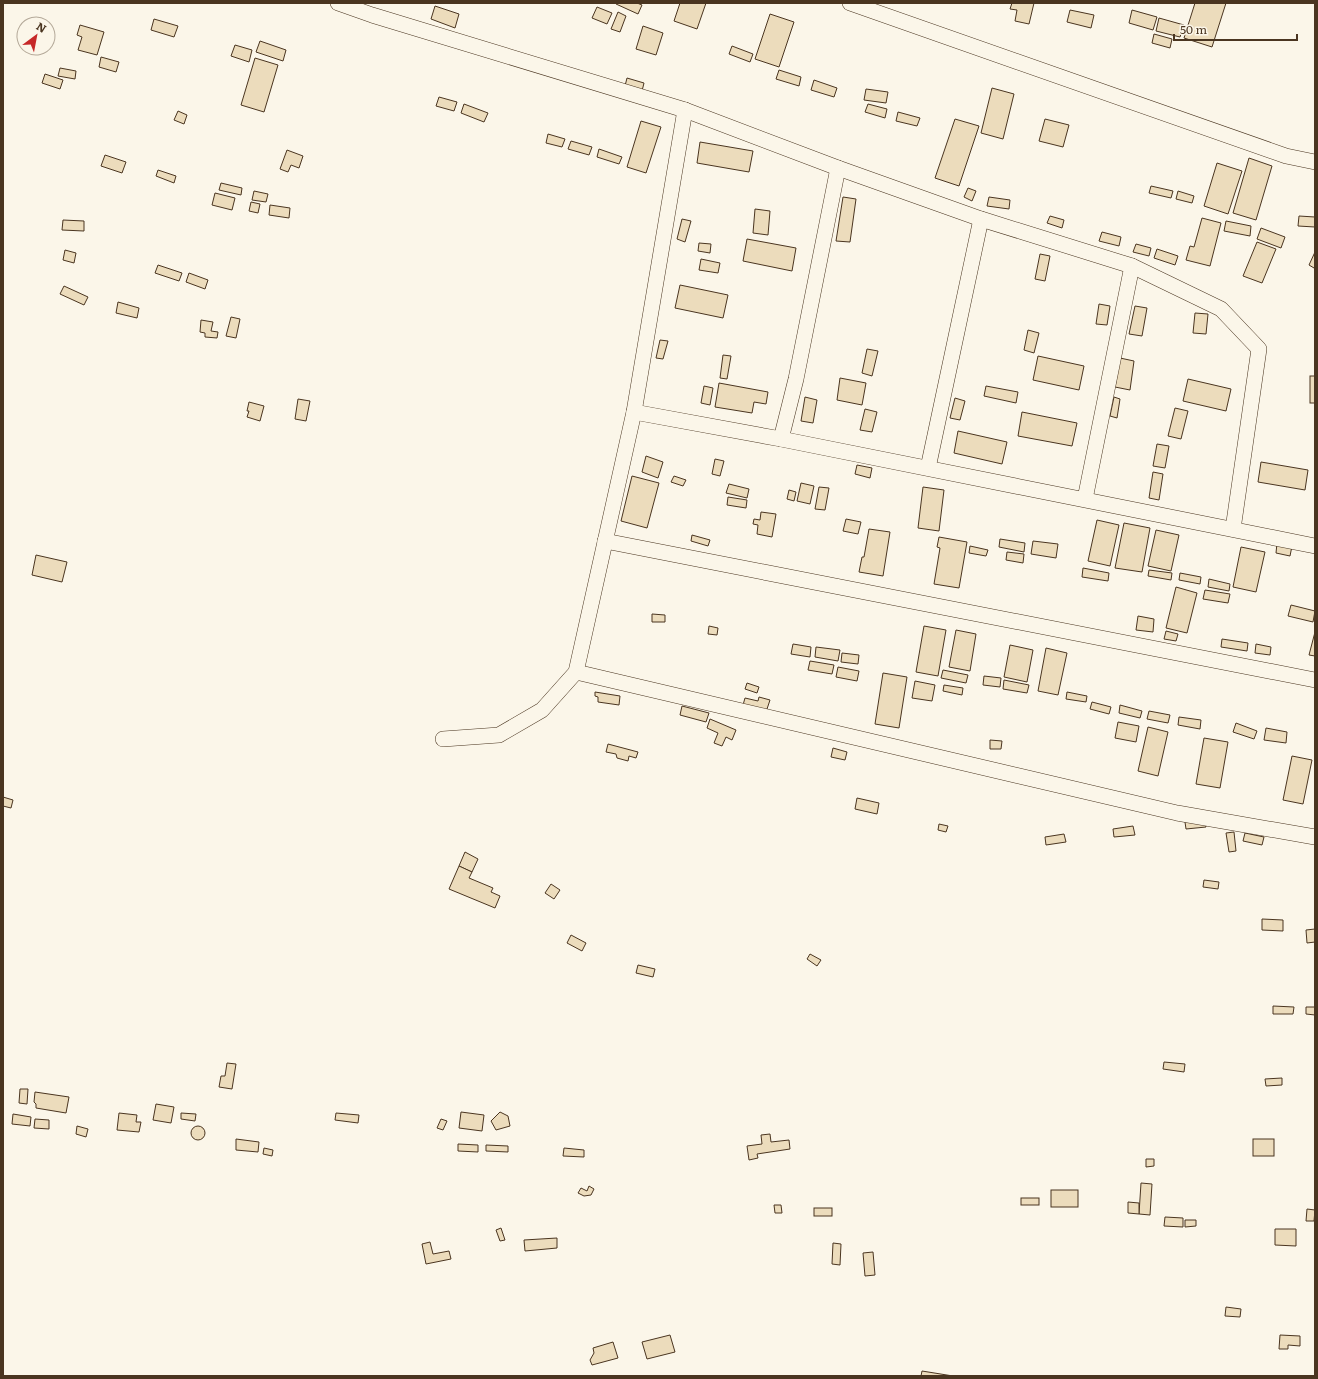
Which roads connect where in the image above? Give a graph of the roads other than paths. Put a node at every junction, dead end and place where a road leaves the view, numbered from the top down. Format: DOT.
graph roads {
  1 [pos="338,3"];
  2 [pos="850,3"];
  3 [pos="685,110"];
  4 [pos="1315,162"];
  5 [pos="838,168"];
  6 [pos="981,219"];
  7 [pos="1132,266"];
  8 [pos="634,412"];
  9 [pos="781,439"];
  10 [pos="928,468"];
  11 [pos="1085,500"];
  12 [pos="1233,529"];
  13 [pos="605,541"];
  14 [pos="1315,546"];
  15 [pos="576,672"];
  16 [pos="1315,680"];
  17 [pos="443,738"];
  18 [pos="1315,837"];
  1 -- 3 [label="street"];
  2 -- 4 [label="street"];
  3 -- 5 [label="street"];
  3 -- 8 [label="street"];
  5 -- 6 [label="street"];
  5 -- 9 [label="street"];
  6 -- 7 [label="street"];
  6 -- 10 [label="street"];
  7 -- 11 [label="street"];
  7 -- 12 [label="street"];
  8 -- 9 [label="street"];
  8 -- 13 [label="street"];
  9 -- 10 [label="street"];
  10 -- 11 [label="street"];
  11 -- 12 [label="street"];
  12 -- 14 [label="street"];
  13 -- 15 [label="street"];
  13 -- 16 [label="street"];
  15 -- 17 [label="street"];
  15 -- 18 [label="street"];
}
